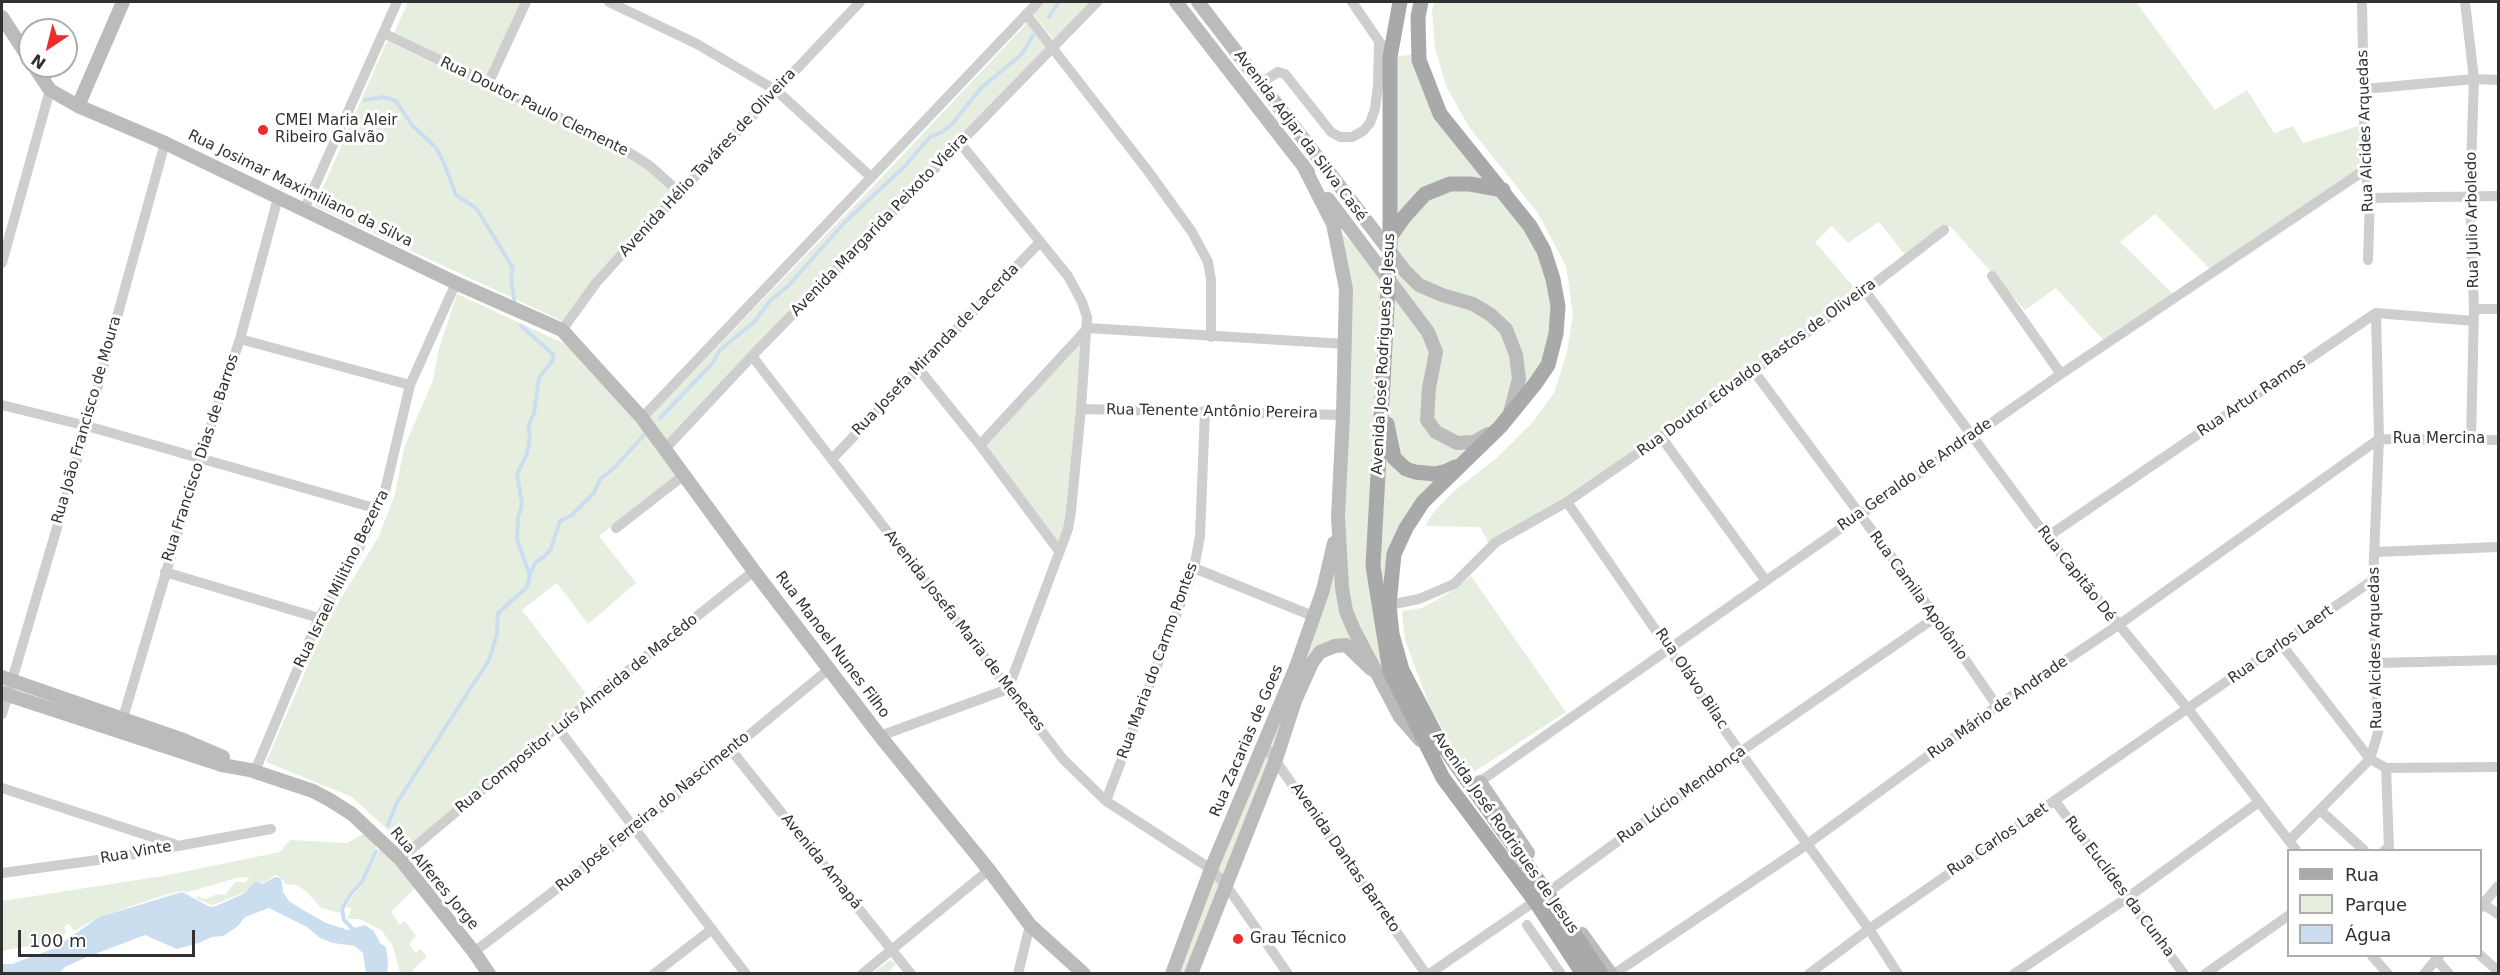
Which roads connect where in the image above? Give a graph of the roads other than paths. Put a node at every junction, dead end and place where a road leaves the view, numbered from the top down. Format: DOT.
graph roads {
  1 [pos="123,2"];
  2 [pos="397,2"];
  3 [pos="526,2"];
  4 [pos="609,2"];
  5 [pos="860,2"];
  6 [pos="1038,2"];
  7 [pos="1097,2"];
  8 [pos="1176,2"];
  9 [pos="1198,2"];
  10 [pos="1352,2"];
  11 [pos="1400,2"];
  12 [pos="1421,2"];
  13 [pos="2362,2"];
  14 [pos="2465,2"];
  15 [pos="1026,14"];
  16 [pos="2,17"];
  17 [pos="383,33"];
  18 [pos="1379,41"];
  19 [pos="18,42"];
  20 [pos="1053,47"];
  21 [pos="1390,57"];
  22 [pos="42,78"];
  23 [pos="2474,79"];
  24 [pos="2499,80"];
  25 [pos="1261,83"];
  26 [pos="488,84"];
  27 [pos="2364,89"];
  28 [pos="50,90"];
  29 [pos="777,91"];
  30 [pos="78,106"];
  31 [pos="165,143"];
  32 [pos="960,143"];
  33 [pos="1303,165"];
  34 [pos="2365,170"];
  35 [pos="871,177"];
  36 [pos="1503,190"];
  37 [pos="679,192"];
  38 [pos="2499,196"];
  39 [pos="2470,197"];
  40 [pos="278,198"];
  41 [pos="2370,198"];
  42 [pos="304,210"];
  43 [pos="1944,230"];
  44 [pos="1390,240"];
  45 [pos="1039,243"];
  46 [pos="2368,260"];
  47 [pos="2,263"];
  48 [pos="1992,276"];
  49 [pos="456,282"];
  50 [pos="1865,291"];
  51 [pos="2474,309"];
  52 [pos="2499,309"];
  53 [pos="2376,313"];
  54 [pos="2474,321"];
  55 [pos="1088,328"];
  56 [pos="562,330"];
  57 [pos="1211,337"];
  58 [pos="240,339"];
  59 [pos="1345,344"];
  60 [pos="752,356"];
  61 [pos="918,368"];
  62 [pos="1753,370"];
  63 [pos="2061,374"];
  64 [pos="410,385"];
  65 [pos="1382,404"];
  66 [pos="2,405"];
  67 [pos="1081,409"];
  68 [pos="1205,411"];
  69 [pos="1343,415"];
  70 [pos="642,418"];
  71 [pos="1504,423"];
  72 [pos="87,426"];
  73 [pos="1973,436"];
  74 [pos="1661,437"];
  75 [pos="2379,439"];
  76 [pos="2472,440"];
  77 [pos="2499,440"];
  78 [pos="980,445"];
  79 [pos="665,449"];
  80 [pos="200,458"];
  81 [pos="832,458"];
  82 [pos="1470,458"];
  83 [pos="684,475"];
  84 [pos="1567,502"];
  85 [pos="378,509"];
  86 [pos="1858,514"];
  87 [pos="1338,517"];
  88 [pos="616,528"];
  89 [pos="2047,537"];
  90 [pos="2499,547"];
  91 [pos="1059,551"];
  92 [pos="2376,552"];
  93 [pos="1194,568"];
  94 [pos="754,571"];
  95 [pos="165,572"];
  96 [pos="2373,580"];
  97 [pos="1766,581"];
  98 [pos="1389,605"];
  99 [pos="1313,616"];
  100 [pos="1936,617"];
  101 [pos="319,618"];
  102 [pos="2117,626"];
  103 [pos="2282,645"];
  104 [pos="1670,648"];
  105 [pos="2499,660"];
  106 [pos="2378,663"];
  107 [pos="829,669"];
  108 [pos="6,679"];
  109 [pos="1384,684"];
  110 [pos="1008,689"];
  111 [pos="4,694"];
  112 [pos="1997,706"];
  113 [pos="2188,709"];
  114 [pos="2,714"];
  115 [pos="123,718"];
  116 [pos="557,727"];
  117 [pos="880,736"];
  118 [pos="1263,743"];
  119 [pos="1426,746"];
  120 [pos="731,750"];
  121 [pos="1740,752"];
  122 [pos="1276,759"];
  123 [pos="2370,759"];
  124 [pos="2499,767"];
  125 [pos="2386,768"];
  126 [pos="252,770"];
  127 [pos="1475,785"];
  128 [pos="2,788"];
  129 [pos="1106,801"];
  130 [pos="2055,801"];
  131 [pos="2259,802"];
  132 [pos="2321,811"];
  133 [pos="271,829"];
  134 [pos="634,829"];
  135 [pos="178,845"];
  136 [pos="1806,845"];
  137 [pos="2292,846"];
  138 [pos="2363,849"];
  139 [pos="2390,849"];
  140 [pos="400,859"];
  141 [pos="1211,869"];
  142 [pos="989,870"];
  143 [pos="2,873"];
  144 [pos="1226,885"];
  145 [pos="2499,886"];
  146 [pos="1544,894"];
  147 [pos="2127,898"];
  148 [pos="2482,904"];
  149 [pos="2499,914"];
  150 [pos="2287,917"];
  151 [pos="1030,925"];
  152 [pos="1527,926"];
  153 [pos="712,929"];
  154 [pos="1869,929"];
  155 [pos="892,951"];
  156 [pos="474,952"];
  157 [pos="2482,956"];
  158 [pos="2370,957"];
  159 [pos="2371,957"];
  160 [pos="2438,957"];
  161 [pos="2499,970"];
  162 [pos="904,971"];
  163 [pos="489,974"];
  164 [pos="654,974"];
  165 [pos="746,974"];
  166 [pos="862,974"];
  167 [pos="1018,974"];
  168 [pos="1084,974"];
  169 [pos="1172,974"];
  170 [pos="1191,974"];
  171 [pos="1288,974"];
  172 [pos="1427,974"];
  173 [pos="1561,974"];
  174 [pos="1582,974"];
  175 [pos="1601,974"];
  176 [pos="1612,974"];
  177 [pos="1809,974"];
  178 [pos="1898,974"];
  179 [pos="2014,974"];
  180 [pos="2184,974"];
  181 [pos="2205,974"];
  182 [pos="2377,974"];
  183 [pos="2388,974"];
  184 [pos="2424,974"];
  185 [pos="2449,974"];
  1 -- 30 [label="street"];
  2 -- 17 [label="street"];
  3 -- 26 [label="street"];
  4 -- 29 [label="street"];
  5 -- 29 [label="street, Avenida Hélio Taváres de Oliveira"];
  6 -- 15 [label="street"];
  7 -- 20 [label="street, Avenida Margarida Peixoto Vieira"];
  8 -- 33 [label="street, Avenida Adjar da Silva Casé"];
  9 -- 25 [label="street, Avenida Adjar da Silva Casé"];
  10 -- 18 [label="street"];
  11 -- 21 [label="main road, Avenida José Rodrigues de Jesus"];
  12 -- 36 [label="main road, Avenida José Rodrigues de Jesus"];
  13 -- 27 [label="street, Rua Alcides Arquedas"];
  14 -- 23 [label="street, Rua Julio Arboledo"];
  15 -- 20 [label="street"];
  15 -- 35 [label="street"];
  16 -- 19 [label="street"];
  17 -- 26 [label="street, Rua Doutor Paulo Clemente"];
  17 -- 42 [label="street"];
  18 -- 21 [label="street"];
  18 -- 25 [label="street"];
  20 -- 32 [label="street, Avenida Margarida Peixoto Vieira"];
  20 -- 57 [label="street"];
  21 -- 44 [label="main road, Avenida José Rodrigues de Jesus"];
  22 -- 28 [label="street, Rua Josimar Maximiliano da Silva"];
  23 -- 24 [label="street"];
  23 -- 27 [label="street"];
  23 -- 39 [label="street, Rua Julio Arboledo"];
  25 -- 71 [label="street, Avenida Adjar da Silva Casé"];
  26 -- 37 [label="street, Rua Doutor Paulo Clemente"];
  27 -- 34 [label="street, Rua Alcides Arquedas"];
  28 -- 30 [label="street, Rua Josimar Maximiliano da Silva"];
  28 -- 47 [label="street"];
  29 -- 35 [label="street"];
  29 -- 37 [label="street, Avenida Hélio Taváres de Oliveira"];
  30 -- 31 [label="street, Rua Josimar Maximiliano da Silva"];
  31 -- 40 [label="street, Rua Josimar Maximiliano da Silva"];
  31 -- 72 [label="street, Rua João Francisco de Moura"];
  32 -- 45 [label="street"];
  32 -- 60 [label="street, Avenida Margarida Peixoto Vieira"];
  33 -- 59 [label="street"];
  33 -- 71 [label="street, Avenida Adjar da Silva Casé"];
  34 -- 41 [label="street, Rua Alcides Arquedas"];
  34 -- 63 [label="street, Rua Geraldo de Andrade"];
  35 -- 70 [label="street"];
  36 -- 44 [label="main road"];
  36 -- 71 [label="main road, Avenida José Rodrigues de Jesus"];
  37 -- 56 [label="street, Avenida Hélio Taváres de Oliveira"];
  38 -- 39 [label="street"];
  39 -- 41 [label="street"];
  39 -- 51 [label="street, Rua Julio Arboledo"];
  40 -- 42 [label="street, Rua Josimar Maximiliano da Silva"];
  40 -- 58 [label="street, Rua Francisco Dias de Barros"];
  41 -- 46 [label="street, Rua Alcides Arquedas"];
  42 -- 49 [label="street, Rua Josimar Maximiliano da Silva"];
  43 -- 50 [label="street, Rua Doutor Edvaldo Bastos de Oliveira"];
  44 -- 65 [label="main road, Avenida José Rodrigues de Jesus, bridge"];
  45 -- 55 [label="street"];
  45 -- 61 [label="street, Rua Josefa Miranda de Lacerda"];
  48 -- 63 [label="street"];
  49 -- 56 [label="street, Rua Josimar Maximiliano da Silva"];
  49 -- 64 [label="street, Rua Israel Militino Bezerra"];
  50 -- 62 [label="street, Rua Doutor Edvaldo Bastos de Oliveira"];
  50 -- 73 [label="street, Rua Capitão Dé"];
  51 -- 52 [label="street"];
  51 -- 54 [label="street, Rua Julio Arboledo"];
  53 -- 54 [label="street"];
  53 -- 75 [label="street, Rua Alcides Arquedas"];
  53 -- 89 [label="street, Rua Artur Ramos"];
  54 -- 76 [label="street, Rua Julio Arboledo"];
  55 -- 57 [label="street"];
  55 -- 67 [label="street"];
  55 -- 78 [label="street"];
  56 -- 70 [label="street, Rua Manoel Nunes Filho"];
  57 -- 59 [label="street"];
  58 -- 64 [label="street"];
  58 -- 80 [label="street, Rua Francisco Dias de Barros"];
  59 -- 69 [label="street"];
  60 -- 79 [label="street, Avenida Margarida Peixoto Vieira"];
  60 -- 81 [label="street, Avenida Josefa Maria de Menezes"];
  61 -- 78 [label="street"];
  61 -- 81 [label="street, Rua Josefa Miranda de Lacerda"];
  62 -- 74 [label="street, Rua Doutor Edvaldo Bastos de Oliveira"];
  62 -- 86 [label="street, Rua Camila Apolônio"];
  63 -- 73 [label="street, Rua Geraldo de Andrade"];
  64 -- 85 [label="street, Rua Israel Militino Bezerra"];
  65 -- 82 [label="main road"];
  65 -- 119 [label="main road, Avenida José Rodrigues de Jesus"];
  66 -- 72 [label="street"];
  67 -- 68 [label="street, Rua Tenente Antônio Pereira"];
  67 -- 91 [label="street"];
  68 -- 69 [label="street, Rua Tenente Antônio Pereira"];
  68 -- 93 [label="street, Rua Maria do Carmo Pontes"];
  69 -- 87 [label="street"];
  70 -- 79 [label="street, Rua Manoel Nunes Filho"];
  71 -- 82 [label="main road, Avenida José Rodrigues de Jesus"];
  72 -- 80 [label="street"];
  72 -- 108 [label="street, Rua João Francisco de Moura"];
  73 -- 86 [label="street, Rua Geraldo de Andrade"];
  73 -- 89 [label="street, Rua Capitão Dé"];
  74 -- 84 [label="street, Rua Doutor Edvaldo Bastos de Oliveira"];
  74 -- 97 [label="street"];
  75 -- 76 [label="street, Rua Mercina"];
  75 -- 92 [label="street, Rua Alcides Arquedas"];
  75 -- 102 [label="street, Rua Mário de Andrade"];
  76 -- 77 [label="street, Rua Mercina"];
  78 -- 91 [label="street"];
  79 -- 83 [label="street, Rua Manoel Nunes Filho"];
  80 -- 85 [label="street"];
  80 -- 95 [label="street, Rua Francisco Dias de Barros"];
  81 -- 110 [label="street, Avenida Josefa Maria de Menezes"];
  82 -- 98 [label="main road, Avenida José Rodrigues de Jesus"];
  83 -- 88 [label="street"];
  83 -- 94 [label="street, Rua Manoel Nunes Filho"];
  84 -- 98 [label="street, Rua Doutor Edvaldo Bastos de Oliveira"];
  84 -- 104 [label="street, Rua Olávo Bilac"];
  85 -- 101 [label="street, Rua Israel Militino Bezerra"];
  86 -- 97 [label="street, Rua Geraldo de Andrade"];
  86 -- 100 [label="street, Rua Camila Apolônio"];
  87 -- 99 [label="street, Rua Zacarias de Goes"];
  87 -- 109 [label="street"];
  89 -- 102 [label="street, Rua Capitão Dé"];
  90 -- 92 [label="street"];
  91 -- 110 [label="street"];
  92 -- 96 [label="street, Rua Alcides Arquedas"];
  93 -- 99 [label="street"];
  93 -- 129 [label="street, Rua Maria do Carmo Pontes"];
  94 -- 107 [label="street, Rua Manoel Nunes Filho"];
  94 -- 116 [label="street, Rua Compositor Luís Almeida de Macêdo"];
  95 -- 101 [label="street"];
  95 -- 115 [label="street, Rua Francisco Dias de Barros"];
  96 -- 103 [label="street, Rua Carlos Laert"];
  96 -- 106 [label="street, Rua Alcides Arquedas"];
  97 -- 104 [label="street, Rua Geraldo de Andrade"];
  98 -- 127 [label="main road, Avenida José Rodrigues de Jesus"];
  99 -- 118 [label="street, Rua Zacarias de Goes"];
  100 -- 112 [label="street, Rua Camila Apolônio"];
  100 -- 121 [label="street, Rua Lúcio Mendonça"];
  101 -- 126 [label="street, Rua Israel Militino Bezerra"];
  102 -- 112 [label="street, Rua Mário de Andrade"];
  102 -- 113 [label="street, Rua Capitão Dé"];
  103 -- 113 [label="street, Rua Carlos Laert"];
  103 -- 123 [label="street"];
  104 -- 121 [label="street, Rua Olávo Bilac"];
  104 -- 127 [label="street, Rua Geraldo de Andrade"];
  105 -- 106 [label="street"];
  106 -- 123 [label="street, Rua Alcides Arquedas"];
  107 -- 117 [label="street, Rua Manoel Nunes Filho"];
  107 -- 120 [label="street, Rua José Ferreira do Nascimento"];
  108 -- 111 [label="street, Rua João Francisco de Moura"];
  108 -- 115 [label="street"];
  109 -- 119 [label="street"];
  109 -- 122 [label="street, Rua Zacarias de Goes"];
  110 -- 117 [label="street"];
  110 -- 129 [label="street, Avenida Josefa Maria de Menezes"];
  111 -- 114 [label="street, Rua João Francisco de Moura"];
  111 -- 126 [label="street"];
  112 -- 136 [label="street, Rua Mário de Andrade"];
  113 -- 130 [label="street, Rua Carlos Laet"];
  113 -- 131 [label="street, Rua Capitão Dé"];
  115 -- 126 [label="street"];
  116 -- 134 [label="street"];
  116 -- 140 [label="street, Rua Compositor Luís Almeida de Macêdo"];
  117 -- 142 [label="street, Rua Manoel Nunes Filho"];
  118 -- 122 [label="street, Avenida Dantas Barreto"];
  118 -- 141 [label="street, Rua Zacarias de Goes"];
  119 -- 146 [label="main road, Avenida José Rodrigues de Jesus"];
  120 -- 134 [label="street, Rua José Ferreira do Nascimento"];
  120 -- 155 [label="street, Avenida Amapá"];
  121 -- 136 [label="street, Rua Olávo Bilac"];
  121 -- 146 [label="street, Rua Lúcio Mendonça"];
  122 -- 144 [label="street, Rua Zacarias de Goes"];
  122 -- 172 [label="street, Avenida Dantas Barreto"];
  123 -- 125 [label="street"];
  123 -- 132 [label="street, Rua Alcides Arquedas"];
  124 -- 125 [label="street"];
  125 -- 139 [label="street"];
  126 -- 140 [label="street, Rua Alferes Jorge"];
  127 -- 146 [label="main road, Avenida José Rodrigues de Jesus"];
  128 -- 135 [label="street"];
  129 -- 141 [label="street, Avenida Josefa Maria de Menezes"];
  130 -- 147 [label="street, Rua Euclídes da Cunha"];
  130 -- 154 [label="street, Rua Carlos Laet"];
  131 -- 137 [label="street, Rua Capitão Dé"];
  131 -- 147 [label="street"];
  132 -- 137 [label="street, Rua Alcides Arquedas"];
  132 -- 138 [label="street"];
  133 -- 135 [label="street, Rua Vinte"];
  134 -- 153 [label="street"];
  134 -- 156 [label="street, Rua José Ferreira do Nascimento"];
  135 -- 143 [label="street, Rua Vinte"];
  136 -- 154 [label="street, Rua Olávo Bilac"];
  136 -- 176 [label="street, Rua Mário de Andrade"];
  140 -- 156 [label="street, Rua Alferes Jorge"];
  141 -- 144 [label="street, Avenida Josefa Maria de Menezes"];
  141 -- 169 [label="street, Rua Zacarias de Goes"];
  142 -- 151 [label="street, Rua Manoel Nunes Filho"];
  142 -- 155 [label="street"];
  144 -- 170 [label="street, Rua Zacarias de Goes"];
  144 -- 171 [label="street, Avenida Josefa Maria de Menezes"];
  145 -- 148 [label="street"];
  146 -- 172 [label="street, Rua Lúcio Mendonça"];
  146 -- 174 [label="main road, Avenida José Rodrigues de Jesus"];
  146 -- 175 [label="main road, Avenida José Rodrigues de Jesus"];
  146 -- 176 [label="street, Avenida José Rodrigues de Jesus"];
  147 -- 179 [label="street"];
  147 -- 180 [label="street, Rua Euclídes da Cunha"];
  148 -- 149 [label="street"];
  150 -- 181 [label="street"];
  151 -- 167 [label="street"];
  151 -- 168 [label="street, Rua Manoel Nunes Filho"];
  152 -- 173 [label="street"];
  153 -- 164 [label="street"];
  153 -- 165 [label="street"];
  154 -- 177 [label="street, Rua Carlos Laet"];
  154 -- 178 [label="street, Rua Olávo Bilac"];
  155 -- 162 [label="street, Avenida Amapá"];
  155 -- 166 [label="street"];
  156 -- 163 [label="street, Rua Alferes Jorge"];
  157 -- 161 [label="street"];
  158 -- 182 [label="street"];
  159 -- 183 [label="street"];
  160 -- 184 [label="street"];
  160 -- 185 [label="street"];
}
